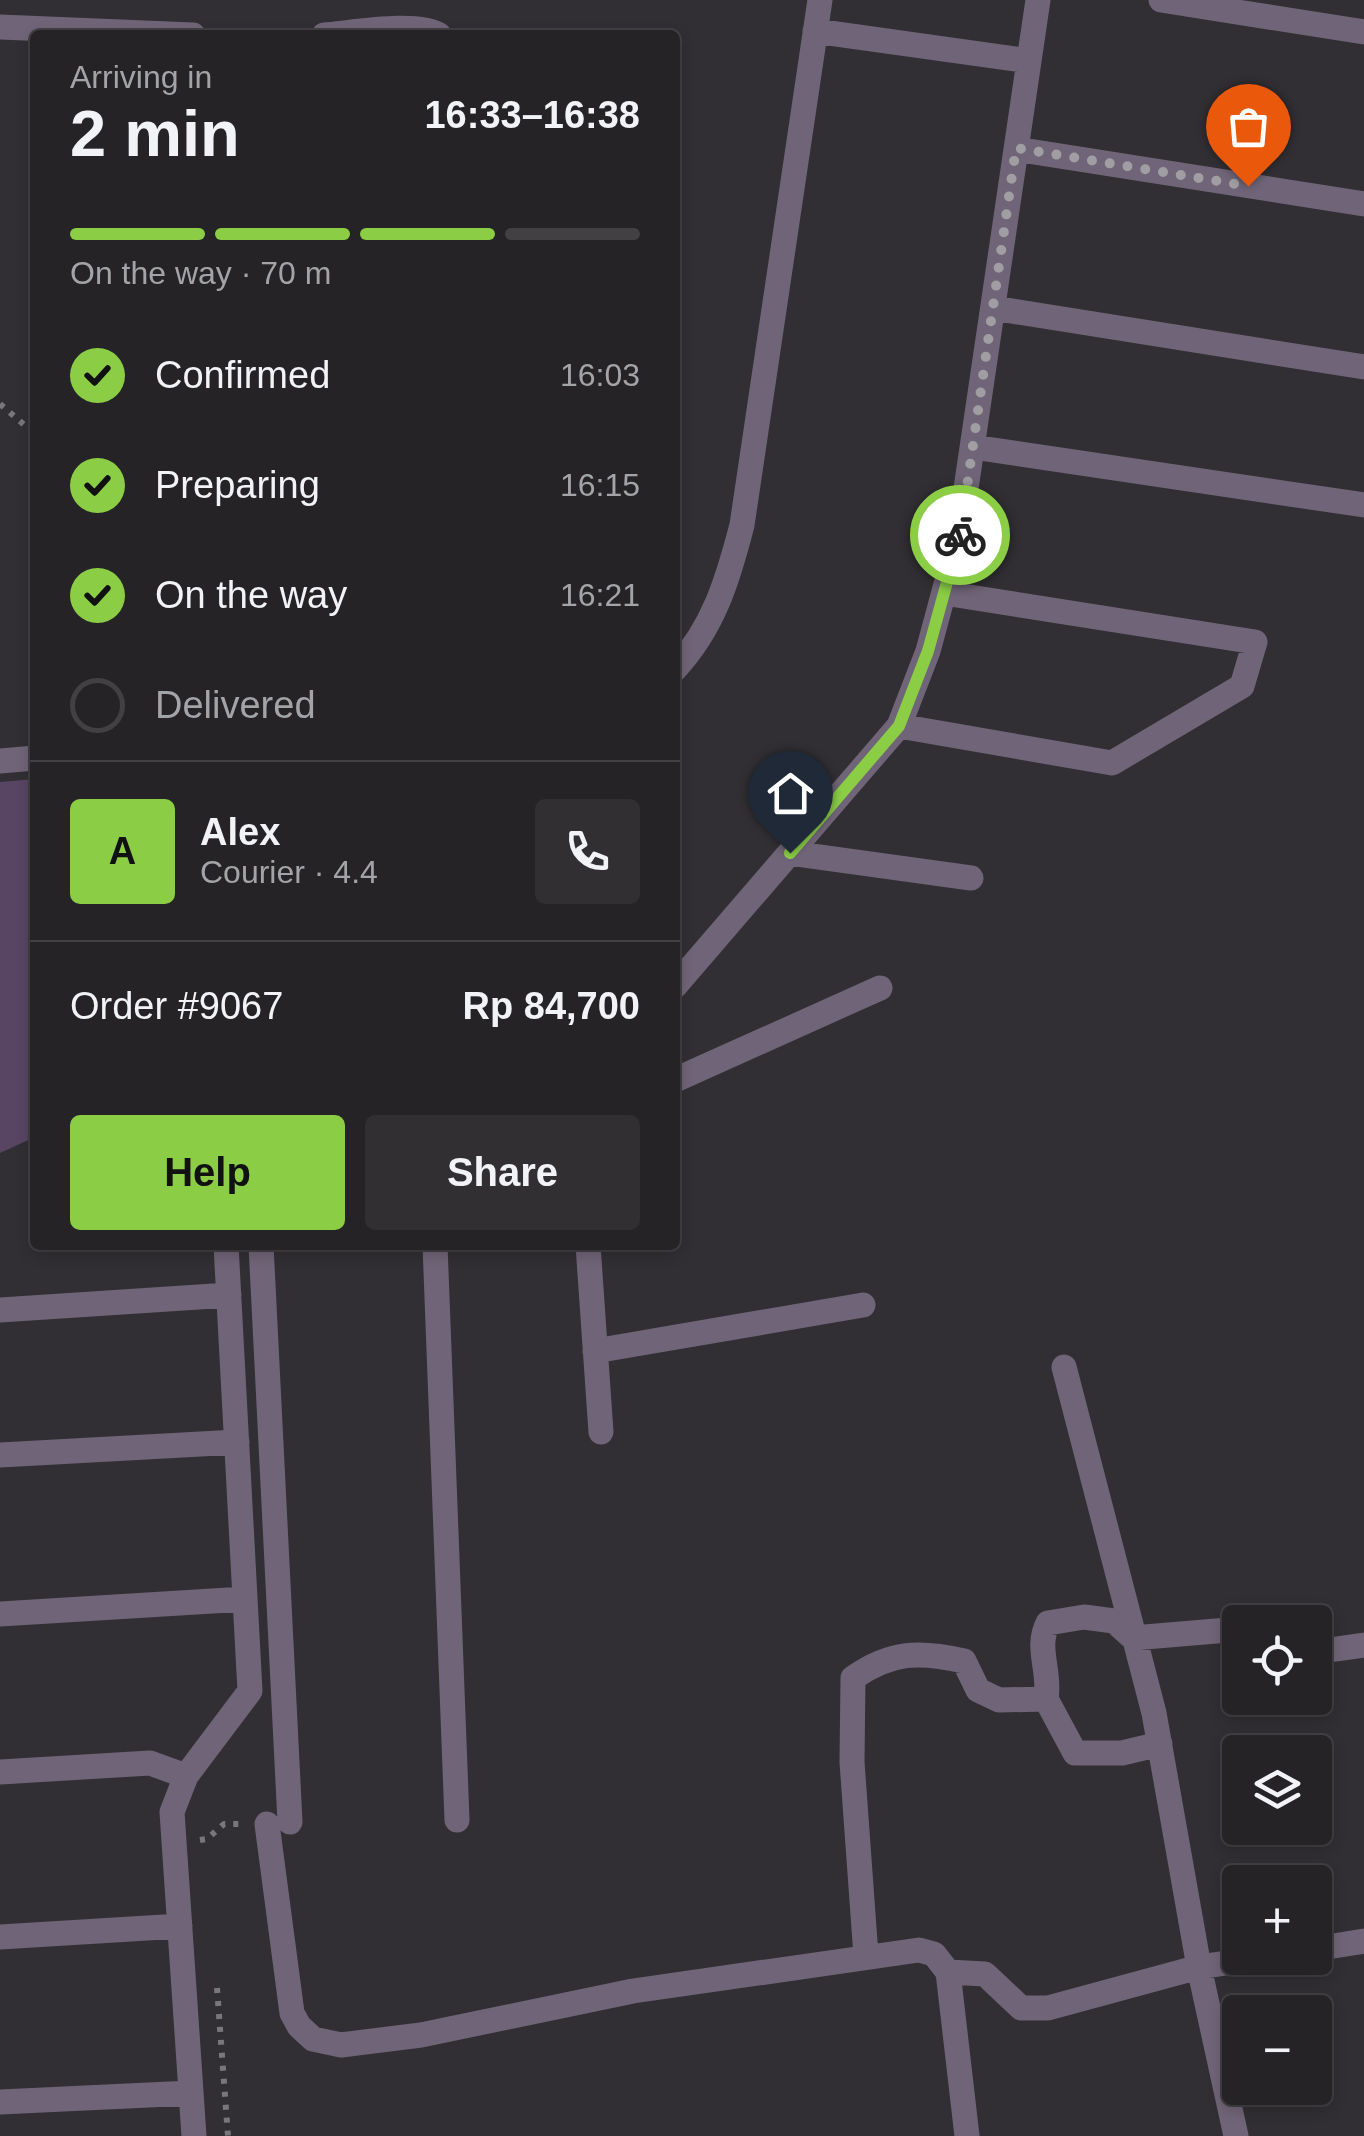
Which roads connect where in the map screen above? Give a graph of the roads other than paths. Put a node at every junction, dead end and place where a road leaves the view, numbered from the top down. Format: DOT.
graph roads {
  1 [pos="820,0"];
  2 [pos="1038,0"];
  3 [pos="1160,0"];
  4 [pos="0,27"];
  5 [pos="72,30"];
  6 [pos="399,30"];
  7 [pos="430,30"];
  8 [pos="815,31"];
  9 [pos="1364,32"];
  10 [pos="1029,60"];
  11 [pos="1016,148"];
  12 [pos="1364,204"];
  13 [pos="993,308"];
  14 [pos="1364,366"];
  15 [pos="972,447"];
  16 [pos="1364,505"];
  17 [pos="944,593"];
  18 [pos="680,664"];
  19 [pos="899,726"];
  20 [pos="30,758"];
  21 [pos="0,761"];
  22 [pos="790,853"];
  23 [pos="972,878"];
  24 [pos="680,980"];
  25 [pos="880,988"];
  26 [pos="680,1078"];
  27 [pos="226,1250"];
  28 [pos="261,1250"];
  29 [pos="434,1250"];
  30 [pos="588,1250"];
  31 [pos="228,1295"];
  32 [pos="863,1305"];
  33 [pos="0,1310"];
  34 [pos="595,1351"];
  35 [pos="1064,1367"];
  36 [pos="600,1432"];
  37 [pos="237,1442"];
  38 [pos="0,1455"];
  39 [pos="245,1600"];
  40 [pos="0,1614"];
  41 [pos="1222,1631"];
  42 [pos="1133,1638"];
  43 [pos="1364,1644"];
  44 [pos="1332,1649"];
  45 [pos="1046,1699"];
  46 [pos="1160,1744"];
  47 [pos="0,1772"];
  48 [pos="186,1776"];
  49 [pos="457,1820"];
  50 [pos="180,1926"];
  51 [pos="0,1937"];
  52 [pos="1364,1942"];
  53 [pos="1332,1947"];
  54 [pos="866,1956"];
  55 [pos="1222,1964"];
  56 [pos="1199,1967"];
  57 [pos="948,1972"];
  58 [pos="191,2093"];
  59 [pos="0,2102"];
  60 [pos="194,2136"];
  61 [pos="967,2136"];
  62 [pos="1236,2136"];
  1 -- 8 [label="street"];
  2 -- 10 [label="street"];
  3 -- 9 [label="street"];
  4 -- 5 [label="street"];
  6 -- 7 [label="street"];
  8 -- 10 [label="street"];
  8 -- 18 [label="street"];
  10 -- 11 [label="street"];
  11 -- 12 [label="street"];
  11 -- 13 [label="street"];
  13 -- 14 [label="street"];
  13 -- 15 [label="street"];
  15 -- 16 [label="street"];
  15 -- 17 [label="street"];
  17 -- 19 [label="street"];
  17 -- 19 [label="street"];
  19 -- 22 [label="street"];
  20 -- 21 [label="street"];
  22 -- 23 [label="street"];
  22 -- 24 [label="street"];
  25 -- 26 [label="street"];
  27 -- 31 [label="street"];
  28 -- 54 [label="street"];
  29 -- 49 [label="street"];
  30 -- 34 [label="street"];
  31 -- 33 [label="street"];
  31 -- 37 [label="street"];
  32 -- 34 [label="street"];
  34 -- 36 [label="street"];
  35 -- 42 [label="street"];
  37 -- 38 [label="street"];
  37 -- 39 [label="street"];
  39 -- 40 [label="street"];
  39 -- 48 [label="street"];
  41 -- 42 [label="street"];
  42 -- 45 [label="street"];
  42 -- 46 [label="street"];
  43 -- 44 [label="street"];
  45 -- 46 [label="street"];
  45 -- 54 [label="street"];
  46 -- 56 [label="street"];
  47 -- 48 [label="street"];
  48 -- 50 [label="street"];
  50 -- 51 [label="street"];
  50 -- 58 [label="street"];
  52 -- 53 [label="street"];
  54 -- 57 [label="street"];
  55 -- 56 [label="street"];
  56 -- 57 [label="street"];
  56 -- 62 [label="street"];
  57 -- 61 [label="street"];
  58 -- 59 [label="street"];
  58 -- 60 [label="street"];
}
